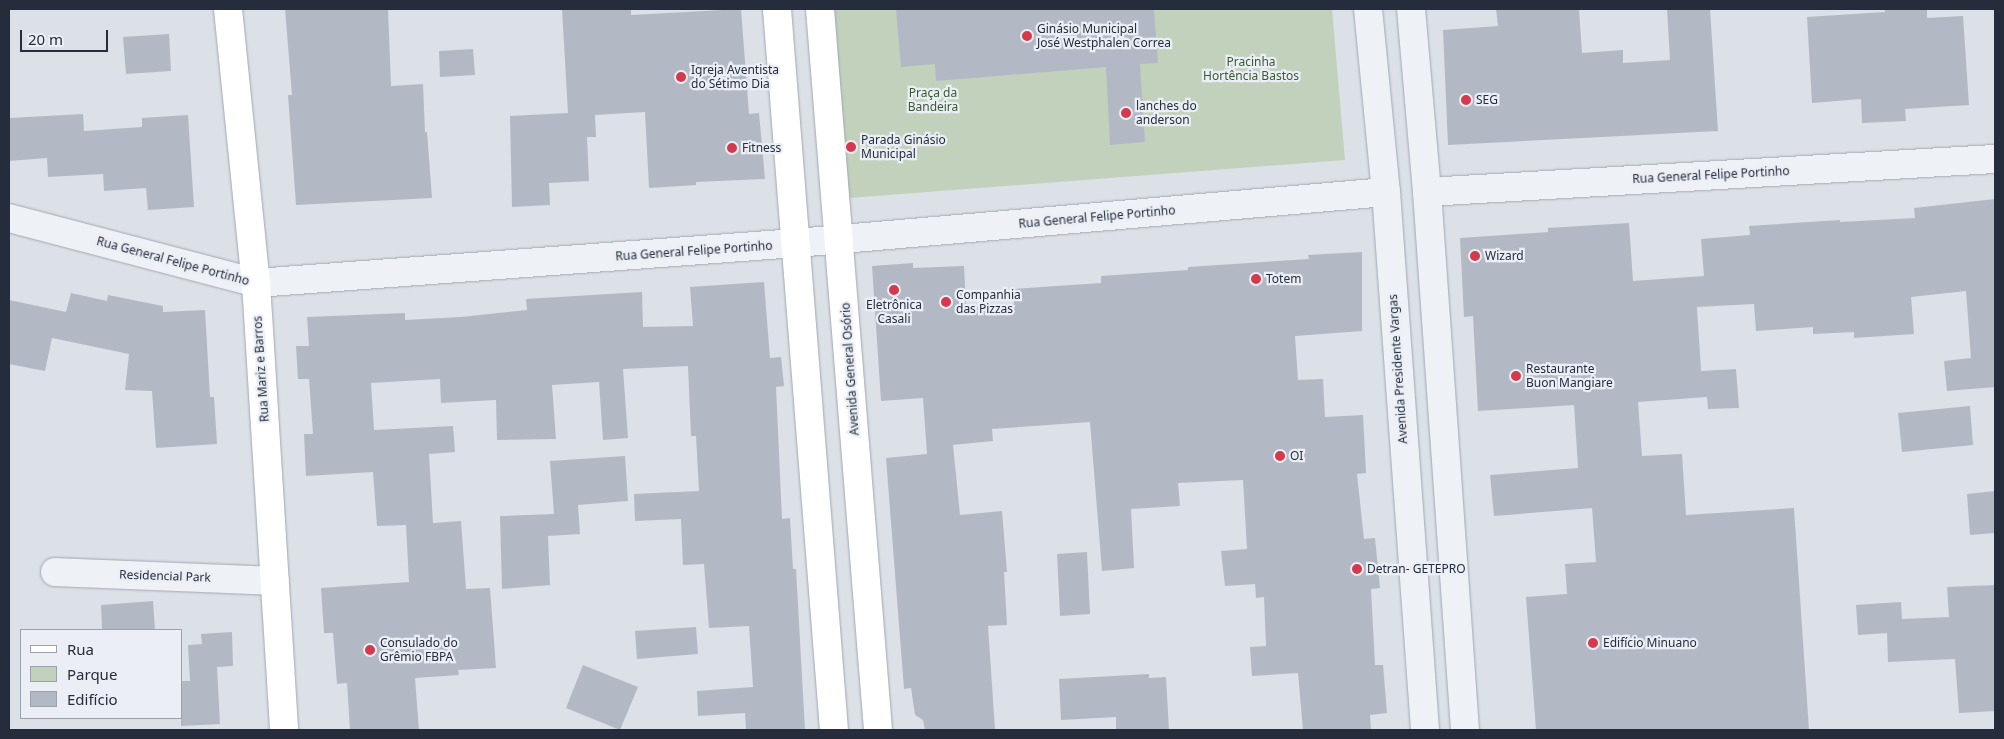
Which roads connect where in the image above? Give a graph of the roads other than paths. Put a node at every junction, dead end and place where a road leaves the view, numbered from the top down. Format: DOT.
graph roads {
  1 [pos="228,9"];
  2 [pos="777,9"];
  3 [pos="820,9"];
  4 [pos="1368,9"];
  5 [pos="1411,9"];
  6 [pos="1995,159"];
  7 [pos="1386,192"];
  8 [pos="1427,192"];
  9 [pos="9,218"];
  10 [pos="839,240"];
  11 [pos="796,244"];
  12 [pos="256,283"];
  13 [pos="55,572"];
  14 [pos="275,580"];
  15 [pos="284,730"];
  16 [pos="834,730"];
  17 [pos="878,730"];
  18 [pos="1425,730"];
  19 [pos="1464,730"];
  1 -- 12 [label="main road, Rua Mariz e Barros"];
  2 -- 11 [label="main road"];
  3 -- 10 [label="main road, Avenida General Osório"];
  4 -- 7 [label="street, Avenida Presidente Vargas"];
  5 -- 8 [label="street"];
  6 -- 8 [label="street, Rua General Felipe Portinho"];
  7 -- 8 [label="street"];
  7 -- 10 [label="street, Rua General Felipe Portinho"];
  7 -- 18 [label="street, Avenida Presidente Vargas"];
  8 -- 19 [label="street"];
  9 -- 12 [label="street, Rua General Felipe Portinho"];
  10 -- 11 [label="street, Rua General Felipe Portinho"];
  10 -- 17 [label="main road, Avenida General Osório"];
  11 -- 12 [label="street, Rua General Felipe Portinho"];
  11 -- 16 [label="main road"];
  12 -- 14 [label="main road, Rua Mariz e Barros"];
  13 -- 14 [label="street, Residencial Park"];
  14 -- 15 [label="main road, Rua Mariz e Barros"];
}
